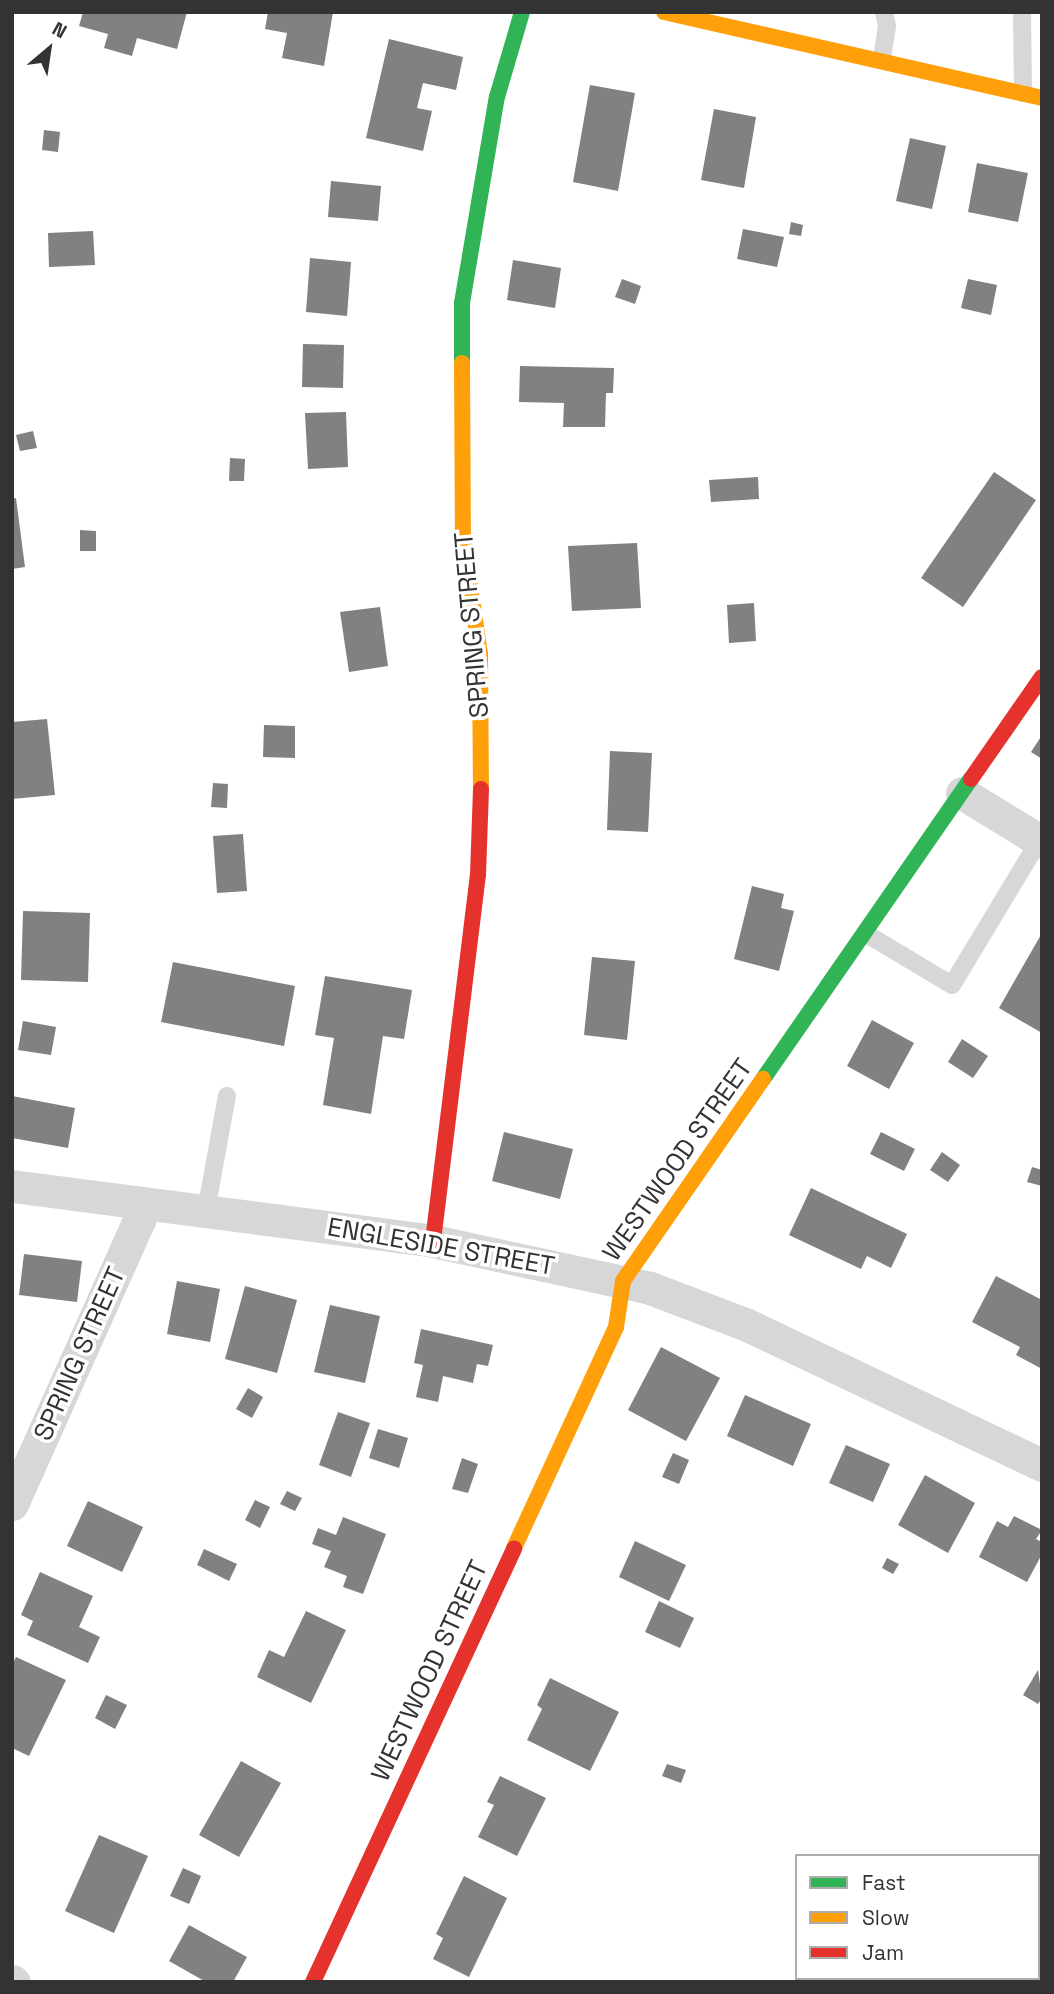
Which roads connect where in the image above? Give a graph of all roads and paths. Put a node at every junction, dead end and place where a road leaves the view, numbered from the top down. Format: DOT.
graph roads {
  1 [pos="522,12"];
  2 [pos="664,12"];
  3 [pos="884,12"];
  4 [pos="1022,12"];
  5 [pos="723,19"];
  6 [pos="882,58"];
  7 [pos="1023,93"];
  8 [pos="1042,98"];
  9 [pos="1042,677"];
  10 [pos="962,793"];
  11 [pos="1041,841"];
  12 [pos="865,933"];
  13 [pos="227,1096"];
  14 [pos="12,1186"];
  15 [pos="146,1204"];
  16 [pos="206,1211"];
  17 [pos="433,1241"];
  18 [pos="623,1281"];
  19 [pos="1042,1465"];
  20 [pos="12,1504"];
  21 [pos="313,1982"];
  1 -- 17 [label="street, SPRING STREET"];
  2 -- 5 [label="street"];
  3 -- 6 [label="lane"];
  4 -- 7 [label="lane"];
  5 -- 6 [label="street"];
  6 -- 7 [label="street"];
  7 -- 8 [label="street"];
  9 -- 10 [label="street, WESTWOOD STREET"];
  10 -- 11 [label="street"];
  10 -- 12 [label="street, WESTWOOD STREET"];
  11 -- 12 [label="lane"];
  12 -- 18 [label="street, WESTWOOD STREET"];
  13 -- 16 [label="lane"];
  14 -- 15 [label="street, ENGLESIDE STREET"];
  15 -- 16 [label="street, ENGLESIDE STREET"];
  15 -- 20 [label="street, SPRING STREET"];
  16 -- 17 [label="street, ENGLESIDE STREET"];
  17 -- 18 [label="street, ENGLESIDE STREET"];
  18 -- 19 [label="street, ENGLESIDE STREET"];
  18 -- 21 [label="street, WESTWOOD STREET"];
}
